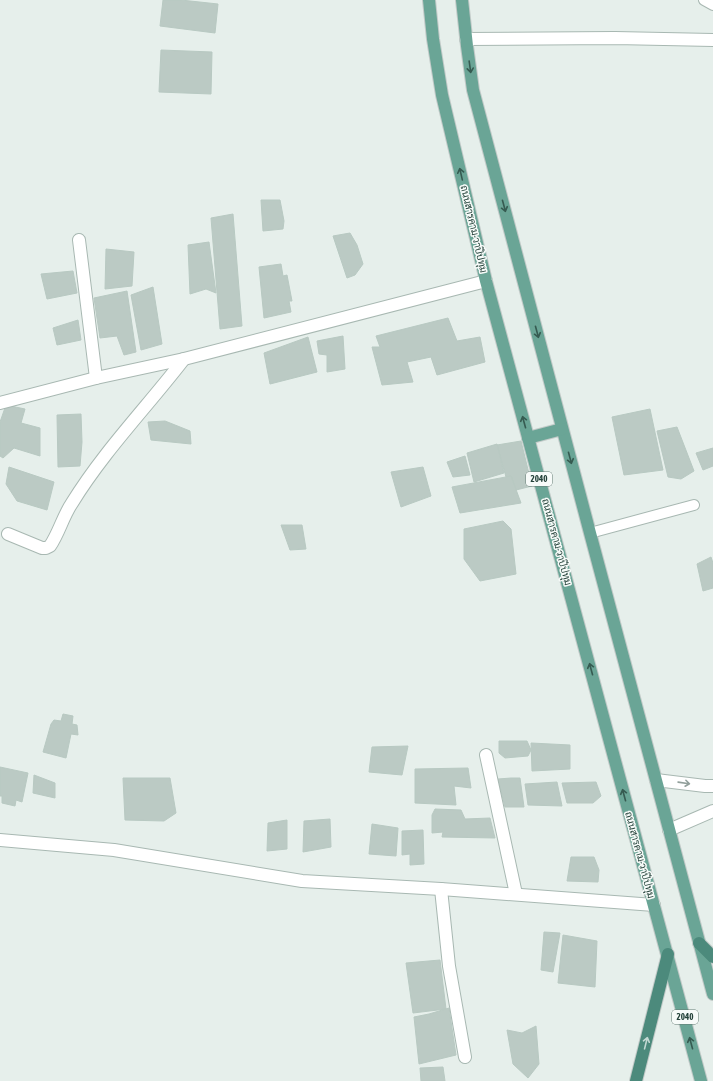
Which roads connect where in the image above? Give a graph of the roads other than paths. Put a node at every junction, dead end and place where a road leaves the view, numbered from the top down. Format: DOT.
graph roads {
  1 [pos="429,0"];
  2 [pos="462,0"];
  3 [pos="704,0"];
  4 [pos="713,5"];
  5 [pos="466,39"];
  6 [pos="713,40"];
  7 [pos="79,240"];
  8 [pos="486,281"];
  9 [pos="184,359"];
  10 [pos="96,378"];
  11 [pos="0,403"];
  12 [pos="562,429"];
  13 [pos="528,438"];
  14 [pos="694,505"];
  15 [pos="590,533"];
  16 [pos="8,534"];
  17 [pos="486,755"];
  18 [pos="656,780"];
  19 [pos="713,786"];
  20 [pos="713,811"];
  21 [pos="669,830"];
  22 [pos="0,840"];
  23 [pos="441,889"];
  24 [pos="516,894"];
  25 [pos="654,905"];
  26 [pos="700,943"];
  27 [pos="668,954"];
  28 [pos="713,957"];
  29 [pos="713,994"];
  30 [pos="465,1057"];
  31 [pos="636,1081"];
  32 [pos="701,1081"];
  8 -- 1 [label="main road, ถนนสารคาม-วาปีปทุม / 2040, one-way"];
  2 -- 5 [label="main road"];
  3 -- 4 [label="lane"];
  5 -- 6 [label="street"];
  5 -- 12 [label="main road, one-way"];
  7 -- 10 [label="street"];
  8 -- 9 [label="street"];
  13 -- 8 [label="main road, ถนนสารคาม-วาปีปทุม / 2040, one-way"];
  9 -- 10 [label="street"];
  9 -- 16 [label="street"];
  10 -- 11 [label="street"];
  12 -- 13 [label="main road"];
  12 -- 15 [label="main road, one-way"];
  25 -- 13 [label="main road, ถนนสารคาม-วาปีปทุม / 2040, one-way"];
  14 -- 15 [label="lane"];
  15 -- 18 [label="main road"];
  17 -- 24 [label="street"];
  18 -- 19 [label="street, one-way"];
  18 -- 21 [label="main road"];
  20 -- 21 [label="street"];
  21 -- 26 [label="main road"];
  22 -- 23 [label="street"];
  23 -- 24 [label="street"];
  23 -- 30 [label="street"];
  24 -- 25 [label="street"];
  25 -- 27 [label="main road, ถนนสารคาม-วาปีปทุม / 2040"];
  26 -- 28 [label="highway"];
  26 -- 29 [label="main road"];
  31 -- 27 [label="highway, one-way"];
  32 -- 27 [label="main road, ถนนสารคาม-วาปีปทุม / 2040, one-way"];
}
